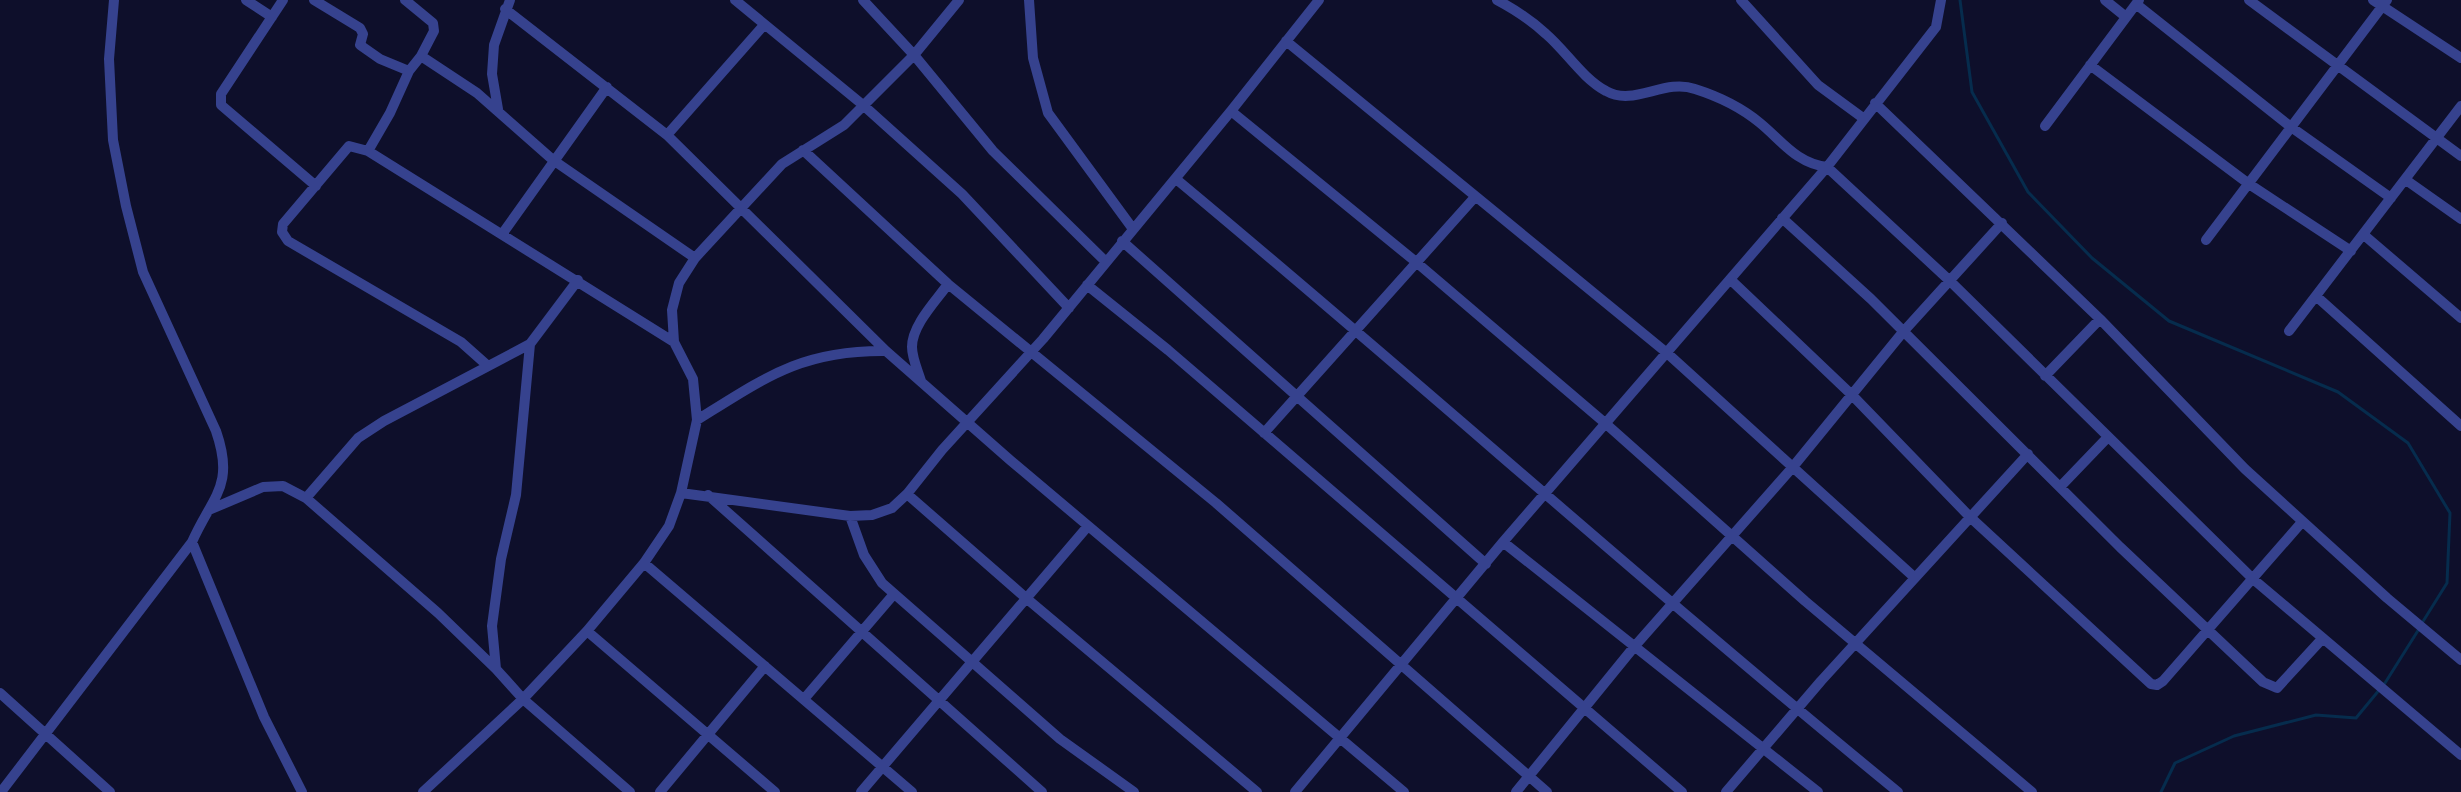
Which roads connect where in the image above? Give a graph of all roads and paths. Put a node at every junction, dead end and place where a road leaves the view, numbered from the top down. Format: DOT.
graph roads {
  1 [pos="114,0"];
  2 [pos="246,0"];
  3 [pos="283,0"];
  4 [pos="314,0"];
  5 [pos="405,0"];
  6 [pos="735,0"];
  7 [pos="863,0"];
  8 [pos="1029,0"];
  9 [pos="1319,0"];
  10 [pos="1497,0"];
  11 [pos="1741,0"];
  12 [pos="1941,0"];
  13 [pos="2105,0"];
  14 [pos="2249,0"];
  15 [pos="957,1"];
  16 [pos="2138,2"];
  17 [pos="2381,2"];
  18 [pos="507,4"];
  19 [pos="272,17"];
  20 [pos="2126,17"];
  21 [pos="764,25"];
  22 [pos="1286,41"];
  23 [pos="914,54"];
  24 [pos="421,56"];
  25 [pos="2461,58"];
  26 [pos="2090,65"];
  27 [pos="2337,66"];
  28 [pos="409,71"];
  29 [pos="607,87"];
  30 [pos="1875,103"];
  31 [pos="863,105"];
  32 [pos="2461,106"];
  33 [pos="498,109"];
  34 [pos="1231,111"];
  35 [pos="1863,118"];
  36 [pos="2044,126"];
  37 [pos="2291,127"];
  38 [pos="667,135"];
  39 [pos="2437,138"];
  40 [pos="803,150"];
  41 [pos="368,151"];
  42 [pos="2461,156"];
  43 [pos="553,160"];
  44 [pos="1827,167"];
  45 [pos="1176,179"];
  46 [pos="2406,180"];
  47 [pos="2249,184"];
  48 [pos="316,186"];
  49 [pos="1474,196"];
  50 [pos="2391,198"];
  51 [pos="741,207"];
  52 [pos="1782,218"];
  53 [pos="2461,219"];
  54 [pos="2002,223"];
  55 [pos="1133,229"];
  56 [pos="503,233"];
  57 [pos="2364,235"];
  58 [pos="2206,240"];
  59 [pos="1122,241"];
  60 [pos="2351,251"];
  61 [pos="695,258"];
  62 [pos="1105,261"];
  63 [pos="1416,262"];
  64 [pos="578,280"];
  65 [pos="1731,280"];
  66 [pos="1950,281"];
  67 [pos="948,284"];
  68 [pos="1087,285"];
  69 [pos="2316,296"];
  70 [pos="1069,308"];
  71 [pos="2461,318"];
  72 [pos="2100,319"];
  73 [pos="1356,329"];
  74 [pos="2289,331"];
  75 [pos="1903,332"];
  76 [pos="674,342"];
  77 [pos="530,344"];
  78 [pos="886,351"];
  79 [pos="1032,351"];
  80 [pos="1667,353"];
  81 [pos="488,366"];
  82 [pos="2046,376"];
  83 [pos="921,381"];
  84 [pos="1851,394"];
  85 [pos="1298,395"];
  86 [pos="697,420"];
  87 [pos="968,422"];
  88 [pos="1605,423"];
  89 [pos="2461,426"];
  90 [pos="1264,433"];
  91 [pos="2108,437"];
  92 [pos="2028,454"];
  93 [pos="1792,468"];
  94 [pos="2060,487"];
  95 [pos="681,493"];
  96 [pos="1547,493"];
  97 [pos="908,494"];
  98 [pos="708,495"];
  99 [pos="306,498"];
  100 [pos="209,511"];
  101 [pos="850,516"];
  102 [pos="1970,517"];
  103 [pos="2302,522"];
  104 [pos="1088,526"];
  105 [pos="1734,535"];
  106 [pos="192,542"];
  107 [pos="1503,542"];
  108 [pos="644,563"];
  109 [pos="1486,564"];
  110 [pos="1914,577"];
  111 [pos="2253,579"];
  112 [pos="894,594"];
  113 [pos="1026,598"];
  114 [pos="1456,598"];
  115 [pos="1673,604"];
  116 [pos="2209,629"];
  117 [pos="587,631"];
  118 [pos="862,632"];
  119 [pos="2322,639"];
  120 [pos="1855,643"];
  121 [pos="1634,647"];
  122 [pos="2461,660"];
  123 [pos="972,662"];
  124 [pos="1399,665"];
  125 [pos="765,666"];
  126 [pos="496,669"];
  127 [pos="0,693"];
  128 [pos="522,699"];
  129 [pos="804,699"];
  130 [pos="940,702"];
  131 [pos="1585,707"];
  132 [pos="1797,709"];
  133 [pos="46,734"];
  134 [pos="709,735"];
  135 [pos="1338,737"];
  136 [pos="1764,749"];
  137 [pos="2461,755"];
  138 [pos="883,767"];
  139 [pos="1529,776"];
  140 [pos="1,792"];
  141 [pos="110,792"];
  142 [pos="302,792"];
  143 [pos="423,792"];
  144 [pos="630,792"];
  145 [pos="660,792"];
  146 [pos="775,792"];
  147 [pos="861,792"];
  148 [pos="912,792"];
  149 [pos="1042,792"];
  150 [pos="1134,792"];
  151 [pos="1257,792"];
  152 [pos="1295,792"];
  153 [pos="1404,792"];
  154 [pos="1516,792"];
  155 [pos="1547,792"];
  156 [pos="1682,792"];
  157 [pos="1726,792"];
  158 [pos="1818,792"];
  159 [pos="1898,792"];
  160 [pos="2032,792"];
  1 -- 100 [label="street"];
  2 -- 19 [label="street"];
  3 -- 19 [label="street"];
  4 -- 28 [label="street"];
  5 -- 24 [label="street"];
  6 -- 21 [label="street"];
  7 -- 23 [label="street"];
  8 -- 55 [label="street"];
  9 -- 22 [label="street"];
  10 -- 44 [label="street"];
  11 -- 35 [label="street"];
  12 -- 30 [label="street"];
  13 -- 20 [label="street"];
  14 -- 27 [label="street"];
  15 -- 23 [label="street"];
  16 -- 20 [label="street"];
  16 -- 37 [label="street"];
  17 -- 25 [label="street"];
  17 -- 27 [label="street"];
  18 -- 29 [label="street"];
  18 -- 33 [label="street"];
  19 -- 48 [label="street"];
  20 -- 26 [label="street"];
  21 -- 31 [label="street"];
  21 -- 38 [label="street"];
  22 -- 34 [label="street"];
  22 -- 49 [label="street"];
  23 -- 31 [label="street"];
  23 -- 62 [label="street"];
  24 -- 28 [label="street"];
  24 -- 33 [label="street"];
  26 -- 36 [label="street"];
  26 -- 47 [label="street"];
  27 -- 37 [label="street"];
  27 -- 39 [label="street"];
  28 -- 41 [label="street"];
  29 -- 38 [label="street"];
  29 -- 43 [label="street"];
  30 -- 35 [label="street"];
  30 -- 54 [label="street"];
  31 -- 40 [label="street"];
  31 -- 70 [label="street"];
  32 -- 39 [label="street"];
  33 -- 43 [label="street"];
  34 -- 45 [label="street"];
  34 -- 63 [label="street"];
  35 -- 44 [label="street"];
  37 -- 47 [label="street"];
  37 -- 50 [label="street"];
  38 -- 51 [label="street"];
  39 -- 42 [label="street"];
  39 -- 46 [label="street"];
  40 -- 51 [label="street"];
  40 -- 67 [label="street"];
  41 -- 48 [label="street"];
  41 -- 56 [label="street"];
  43 -- 56 [label="street"];
  43 -- 61 [label="street"];
  44 -- 52 [label="street"];
  44 -- 66 [label="street"];
  45 -- 55 [label="street"];
  45 -- 73 [label="street"];
  46 -- 50 [label="street"];
  46 -- 53 [label="street"];
  47 -- 58 [label="street"];
  47 -- 60 [label="street"];
  48 -- 81 [label="street"];
  49 -- 63 [label="street"];
  49 -- 80 [label="street"];
  50 -- 57 [label="street"];
  51 -- 61 [label="street"];
  51 -- 78 [label="street"];
  52 -- 65 [label="street"];
  52 -- 75 [label="street"];
  54 -- 66 [label="street"];
  54 -- 72 [label="street"];
  55 -- 59 [label="street"];
  56 -- 64 [label="street"];
  57 -- 60 [label="street"];
  57 -- 71 [label="street"];
  59 -- 62 [label="street"];
  59 -- 85 [label="street"];
  60 -- 69 [label="street"];
  61 -- 76 [label="street"];
  62 -- 68 [label="street"];
  63 -- 73 [label="street"];
  63 -- 88 [label="street"];
  64 -- 76 [label="street"];
  64 -- 77 [label="street"];
  65 -- 80 [label="street"];
  65 -- 84 [label="street"];
  66 -- 75 [label="street"];
  66 -- 82 [label="street"];
  67 -- 79 [label="street"];
  67 -- 83 [label="street"];
  68 -- 70 [label="street"];
  68 -- 90 [label="street"];
  69 -- 74 [label="street"];
  69 -- 89 [label="street"];
  70 -- 79 [label="street"];
  72 -- 82 [label="street"];
  72 -- 103 [label="street"];
  73 -- 85 [label="street"];
  73 -- 96 [label="street"];
  75 -- 84 [label="street"];
  75 -- 92 [label="street"];
  76 -- 86 [label="street"];
  77 -- 81 [label="street"];
  77 -- 126 [label="street"];
  78 -- 83 [label="street"];
  78 -- 86 [label="street"];
  79 -- 87 [label="street"];
  79 -- 124 [label="street"];
  80 -- 88 [label="street"];
  80 -- 93 [label="street"];
  81 -- 99 [label="street"];
  82 -- 91 [label="street"];
  83 -- 87 [label="street"];
  84 -- 93 [label="street"];
  84 -- 102 [label="street"];
  85 -- 90 [label="street"];
  85 -- 109 [label="street"];
  86 -- 95 [label="street"];
  87 -- 97 [label="street"];
  87 -- 104 [label="street"];
  88 -- 96 [label="street"];
  88 -- 105 [label="street"];
  90 -- 114 [label="street"];
  91 -- 94 [label="street"];
  91 -- 111 [label="street"];
  92 -- 94 [label="street"];
  92 -- 102 [label="street"];
  93 -- 105 [label="street"];
  93 -- 110 [label="street"];
  94 -- 116 [label="street"];
  95 -- 98 [label="street"];
  95 -- 108 [label="street"];
  96 -- 107 [label="street"];
  96 -- 115 [label="street"];
  97 -- 101 [label="street"];
  97 -- 113 [label="street"];
  98 -- 101 [label="street"];
  98 -- 118 [label="street"];
  99 -- 100 [label="street"];
  99 -- 126 [label="street"];
  100 -- 106 [label="street"];
  101 -- 112 [label="street"];
  102 -- 110 [label="street"];
  102 -- 116 [label="street"];
  103 -- 111 [label="street"];
  103 -- 122 [label="street"];
  104 -- 113 [label="street"];
  104 -- 135 [label="street"];
  105 -- 115 [label="street"];
  105 -- 120 [label="street"];
  106 -- 133 [label="street"];
  106 -- 142 [label="street"];
  107 -- 109 [label="street"];
  107 -- 121 [label="street"];
  108 -- 117 [label="street"];
  108 -- 125 [label="street"];
  109 -- 114 [label="street"];
  110 -- 120 [label="street"];
  111 -- 116 [label="street"];
  111 -- 119 [label="street"];
  112 -- 118 [label="street"];
  112 -- 123 [label="street"];
  113 -- 123 [label="street"];
  113 -- 151 [label="street"];
  114 -- 124 [label="street"];
  114 -- 131 [label="street"];
  115 -- 121 [label="street"];
  115 -- 132 [label="street"];
  116 -- 119 [label="street"];
  117 -- 128 [label="street"];
  117 -- 134 [label="street"];
  118 -- 129 [label="street"];
  118 -- 130 [label="street"];
  119 -- 137 [label="street"];
  120 -- 132 [label="street"];
  120 -- 160 [label="street"];
  121 -- 131 [label="street"];
  121 -- 136 [label="street"];
  123 -- 130 [label="street"];
  123 -- 150 [label="street"];
  124 -- 135 [label="street"];
  124 -- 139 [label="street"];
  125 -- 129 [label="street"];
  125 -- 134 [label="street"];
  126 -- 128 [label="street"];
  127 -- 133 [label="street"];
  128 -- 143 [label="street"];
  128 -- 144 [label="street"];
  129 -- 138 [label="street"];
  130 -- 138 [label="street"];
  130 -- 149 [label="street"];
  131 -- 139 [label="street"];
  131 -- 156 [label="street"];
  132 -- 136 [label="street"];
  132 -- 159 [label="street"];
  133 -- 140 [label="street"];
  133 -- 141 [label="street"];
  134 -- 145 [label="street"];
  134 -- 146 [label="street"];
  135 -- 152 [label="street"];
  135 -- 153 [label="street"];
  136 -- 157 [label="street"];
  136 -- 158 [label="street"];
  138 -- 147 [label="street"];
  138 -- 148 [label="street"];
  139 -- 154 [label="street"];
  139 -- 155 [label="street"];
}
